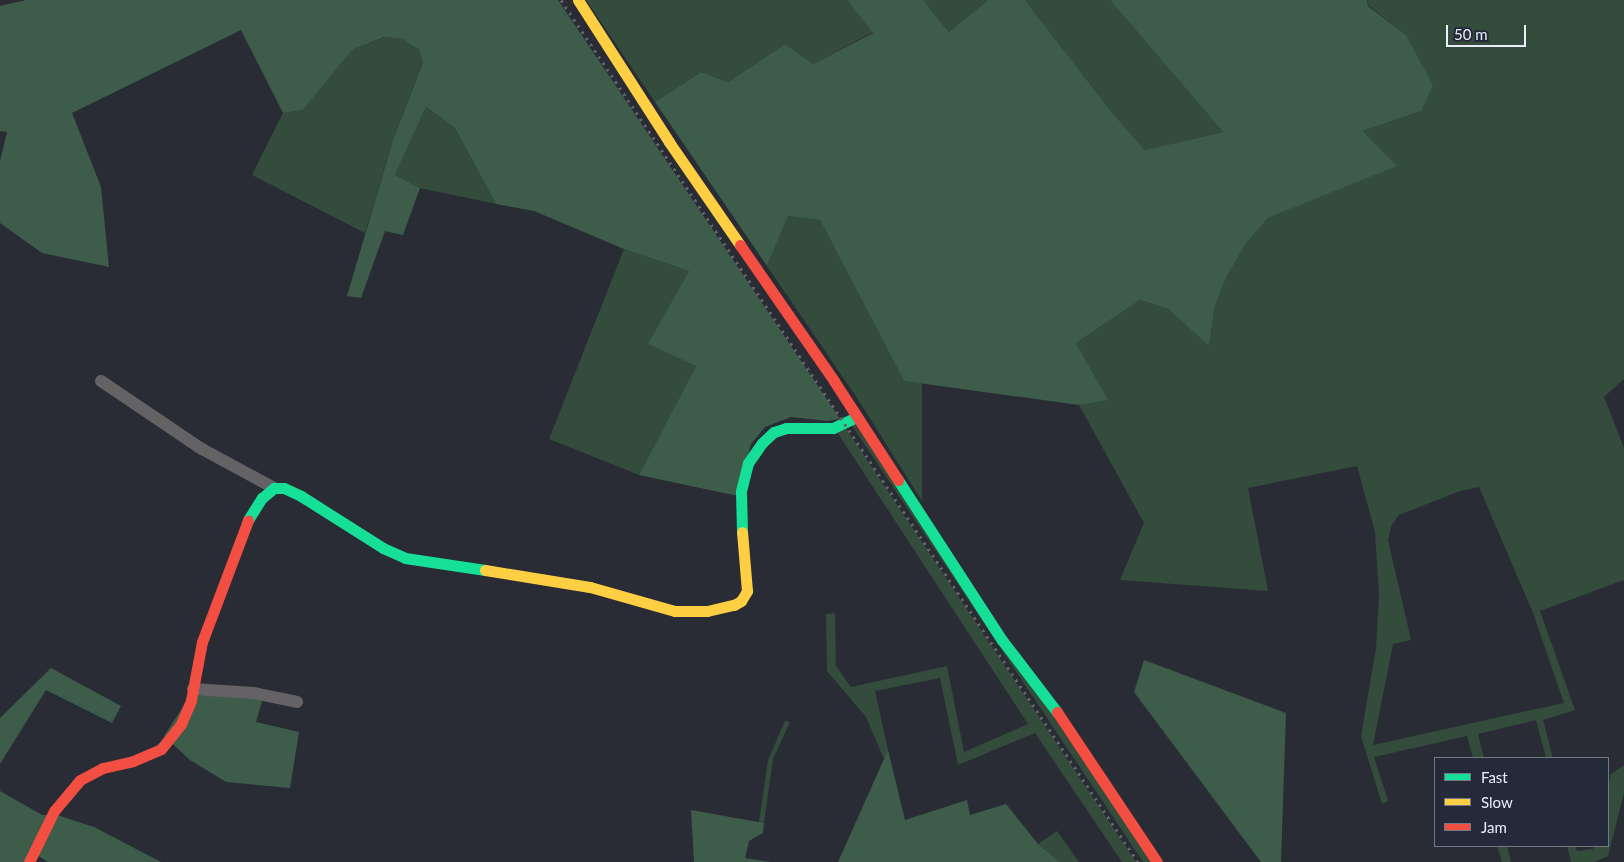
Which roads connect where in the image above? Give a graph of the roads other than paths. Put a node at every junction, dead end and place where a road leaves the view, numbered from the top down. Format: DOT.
graph roads {
  1 [pos="578,0"];
  2 [pos="101,381"];
  3 [pos="857,417"];
  4 [pos="274,488"];
  5 [pos="193,689"];
  6 [pos="297,702"];
  7 [pos="29,862"];
  8 [pos="1157,862"];
  1 -- 3 [label="street"];
  2 -- 4 [label="street"];
  3 -- 4 [label="street"];
  3 -- 8 [label="street"];
  4 -- 5 [label="street"];
  5 -- 6 [label="street"];
  5 -- 7 [label="street"];
}
